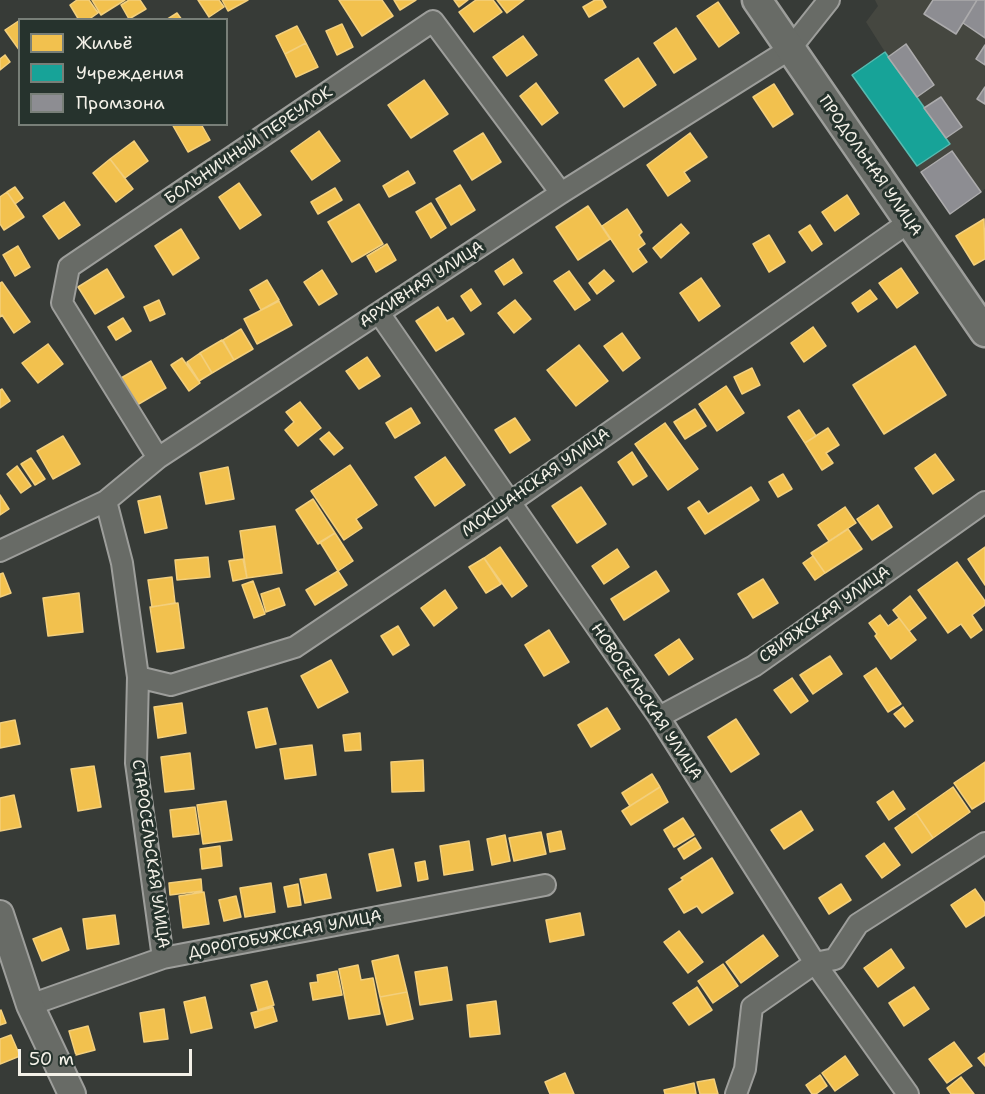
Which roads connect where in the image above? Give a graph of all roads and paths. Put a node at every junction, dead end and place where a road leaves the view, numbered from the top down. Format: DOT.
graph roads {
  1 [pos="757,0"];
  2 [pos="829,0"];
  3 [pos="790,49"];
  4 [pos="561,193"];
  5 [pos="909,222"];
  6 [pos="379,313"];
  7 [pos="985,332"];
  8 [pos="158,458"];
  9 [pos="106,501"];
  10 [pos="985,502"];
  11 [pos="509,503"];
  12 [pos="0,551"];
  13 [pos="138,677"];
  14 [pos="659,717"];
  15 [pos="985,843"];
  16 [pos="545,885"];
  17 [pos="0,914"];
  18 [pos="164,958"];
  19 [pos="814,963"];
  20 [pos="30,1005"];
  21 [pos="72,1094"];
  22 [pos="736,1094"];
  23 [pos="908,1094"];
  1 -- 3 [label="main road, ПРОДОЛЬНАЯ УЛИЦА"];
  2 -- 3 [label="street, АРХИВНАЯ УЛИЦА"];
  3 -- 4 [label="street, АРХИВНАЯ УЛИЦА"];
  3 -- 5 [label="main road, ПРОДОЛЬНАЯ УЛИЦА"];
  4 -- 6 [label="street, АРХИВНАЯ УЛИЦА"];
  4 -- 8 [label="street, БОЛЬНИЧНЫЙ ПЕРЕУЛОК"];
  5 -- 7 [label="main road, ПРОДОЛЬНАЯ УЛИЦА"];
  5 -- 11 [label="street, МОКШАНСКАЯ УЛИЦА"];
  6 -- 8 [label="street, АРХИВНАЯ УЛИЦА"];
  6 -- 11 [label="street, НОВОСЕЛЬСКАЯ УЛИЦА"];
  8 -- 9 [label="street, АРХИВНАЯ УЛИЦА"];
  9 -- 12 [label="street, АРХИВНАЯ УЛИЦА"];
  9 -- 13 [label="street, СТАРОСЕЛЬСКАЯ УЛИЦА"];
  10 -- 14 [label="street, СВИЯЖСКАЯ УЛИЦА"];
  11 -- 13 [label="street, МОКШАНСКАЯ УЛИЦА"];
  11 -- 14 [label="street, НОВОСЕЛЬСКАЯ УЛИЦА"];
  13 -- 18 [label="street, СТАРОСЕЛЬСКАЯ УЛИЦА"];
  14 -- 19 [label="street, НОВОСЕЛЬСКАЯ УЛИЦА"];
  15 -- 19 [label="street"];
  16 -- 18 [label="street, ДОРОГОБУЖСКАЯ УЛИЦА"];
  17 -- 20 [label="street"];
  18 -- 20 [label="street, ДОРОГОБУЖСКАЯ УЛИЦА"];
  19 -- 22 [label="street"];
  19 -- 23 [label="street, НОВОСЕЛЬСКАЯ УЛИЦА"];
  20 -- 21 [label="street"];
}
